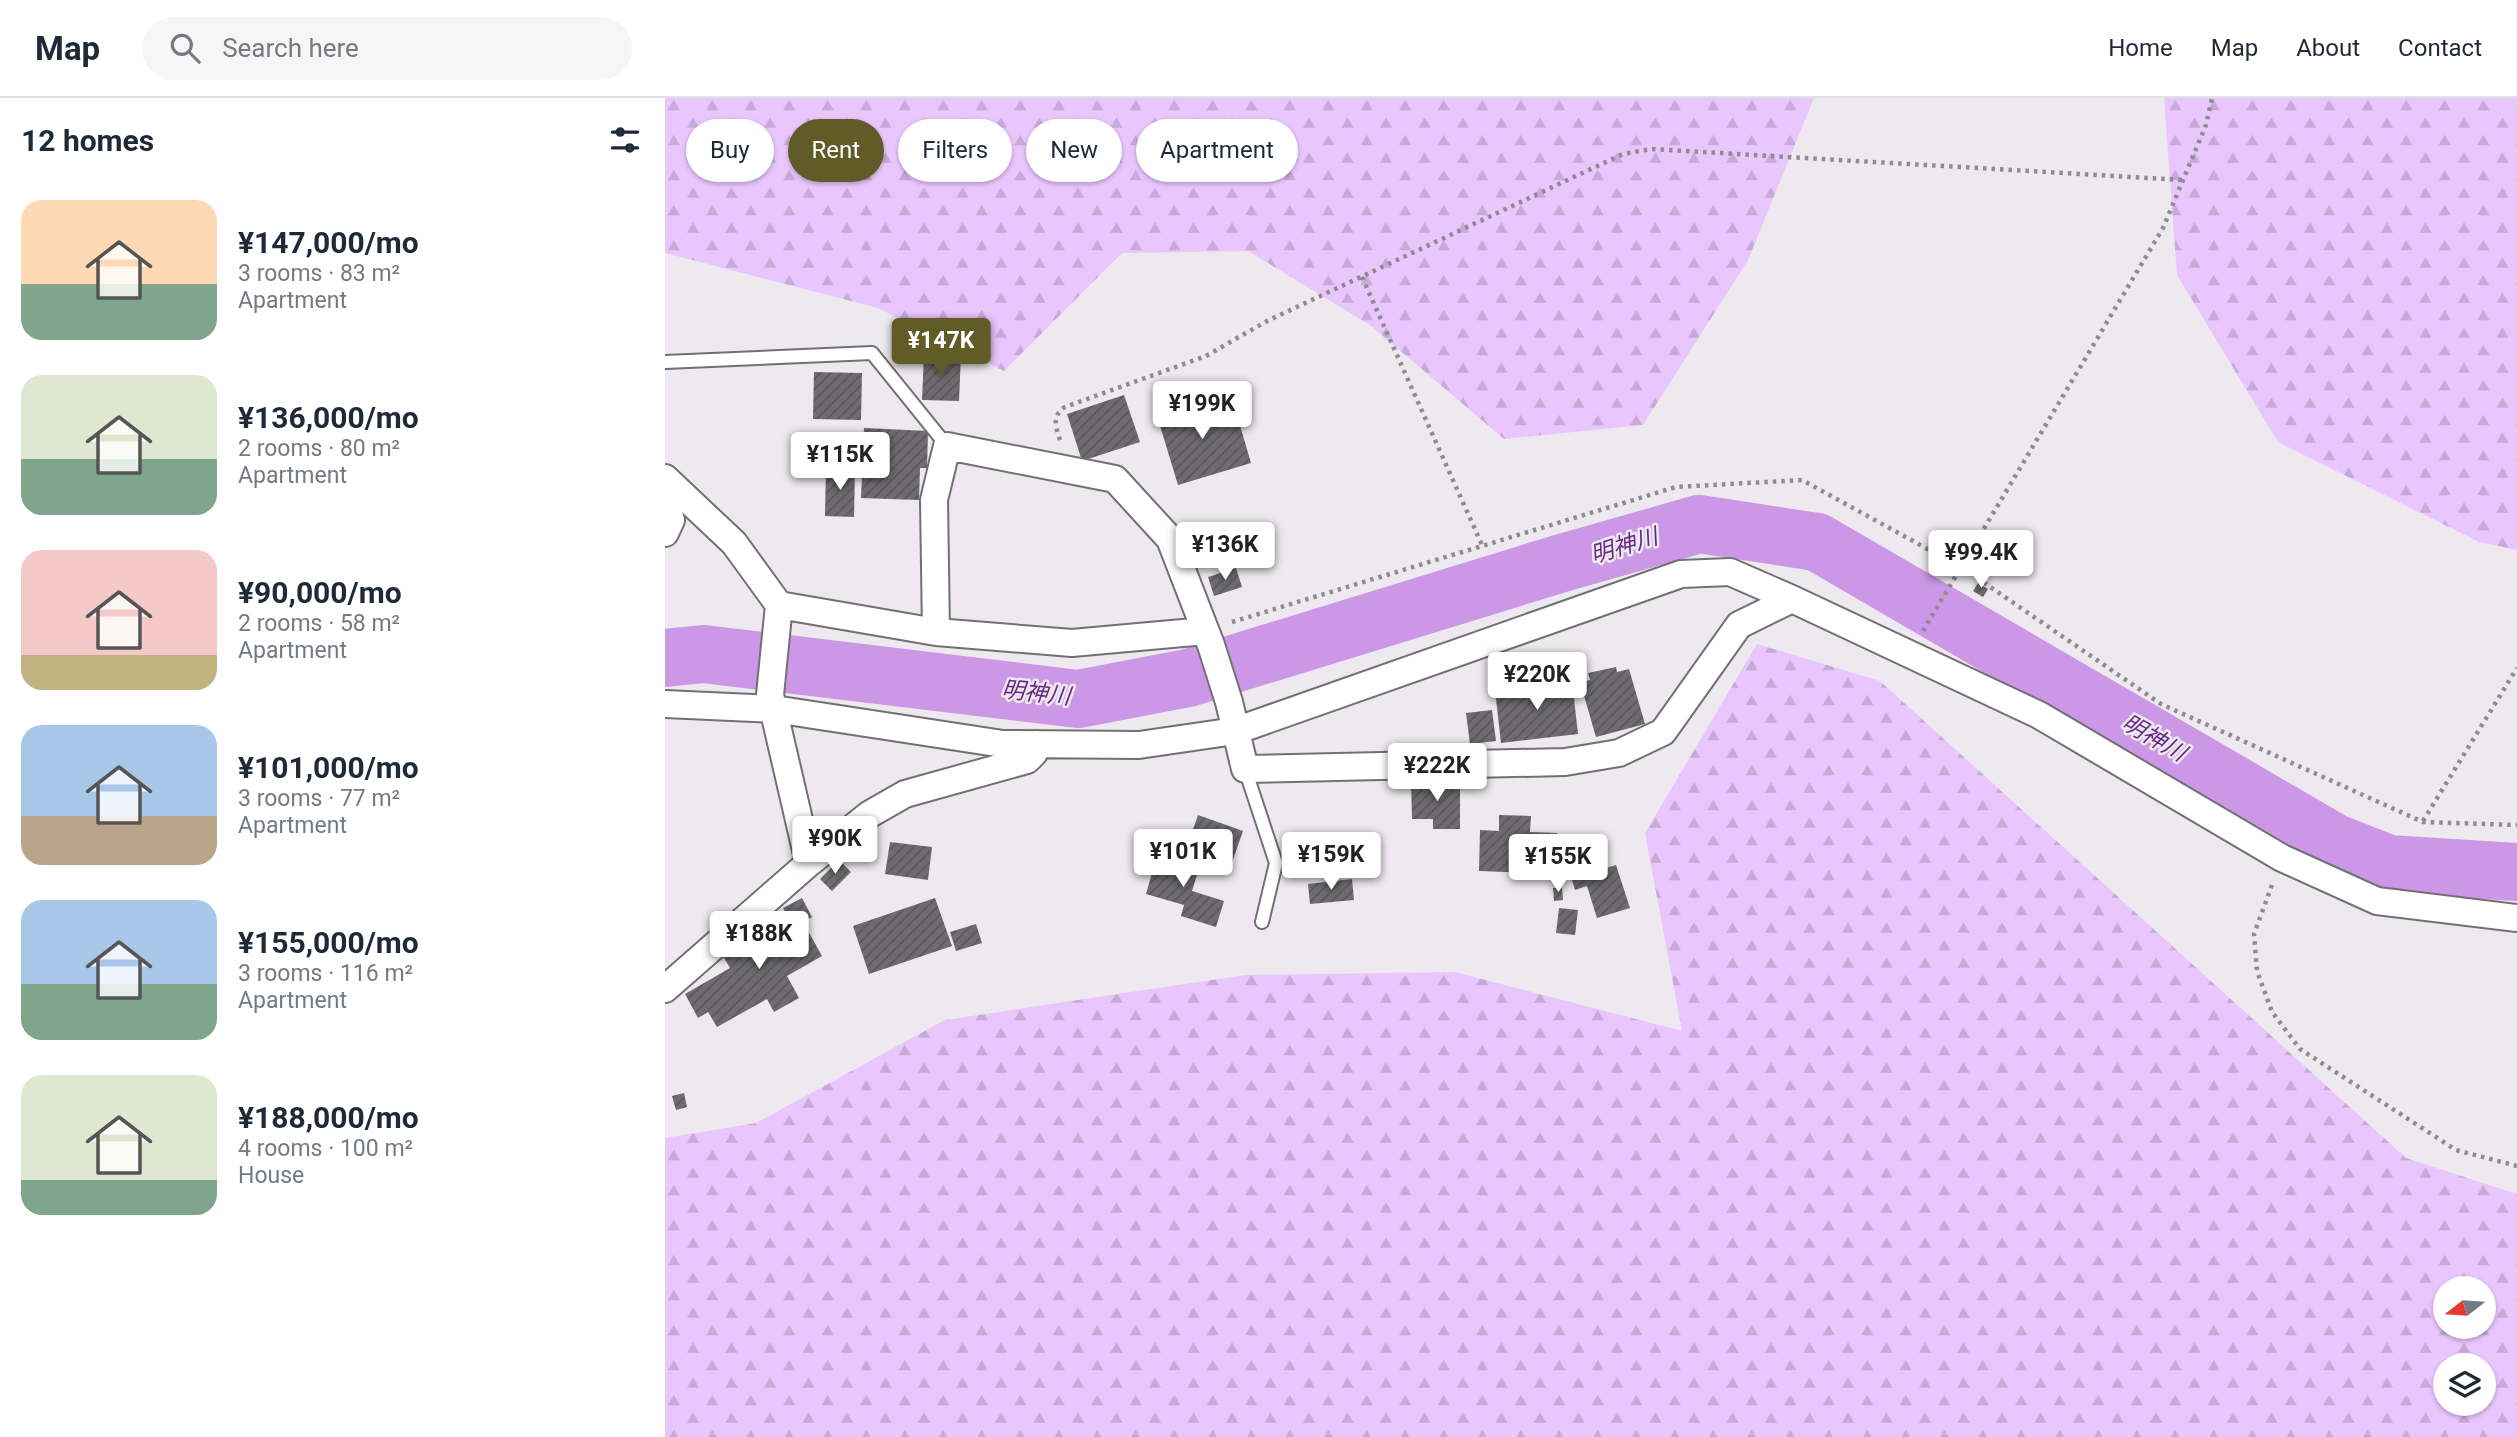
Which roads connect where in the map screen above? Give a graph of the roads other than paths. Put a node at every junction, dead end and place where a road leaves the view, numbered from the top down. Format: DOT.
graph roads {
  1 [pos="665,362"];
  2 [pos="947,446"];
  3 [pos="665,478"];
  4 [pos="665,501"];
  5 [pos="665,533"];
  6 [pos="1792,599"];
  7 [pos="779,605"];
  8 [pos="936,632"];
  9 [pos="1208,638"];
  10 [pos="772,702"];
  11 [pos="665,704"];
  12 [pos="1235,731"];
  13 [pos="1037,744"];
  14 [pos="1245,769"];
  15 [pos="809,863"];
  16 [pos="2517,918"];
  17 [pos="1262,922"];
  18 [pos="665,989"];
  1 -- 2 [label="lane"];
  2 -- 8 [label="street"];
  2 -- 9 [label="street"];
  3 -- 7 [label="street"];
  4 -- 5 [label="street"];
  6 -- 12 [label="street"];
  6 -- 14 [label="street"];
  6 -- 16 [label="street"];
  7 -- 8 [label="street"];
  7 -- 10 [label="street"];
  8 -- 9 [label="street"];
  9 -- 12 [label="street"];
  10 -- 11 [label="street"];
  10 -- 13 [label="street"];
  10 -- 15 [label="street"];
  12 -- 13 [label="street"];
  12 -- 14 [label="street"];
  13 -- 15 [label="street"];
  14 -- 17 [label="lane"];
  15 -- 18 [label="street"];
}
